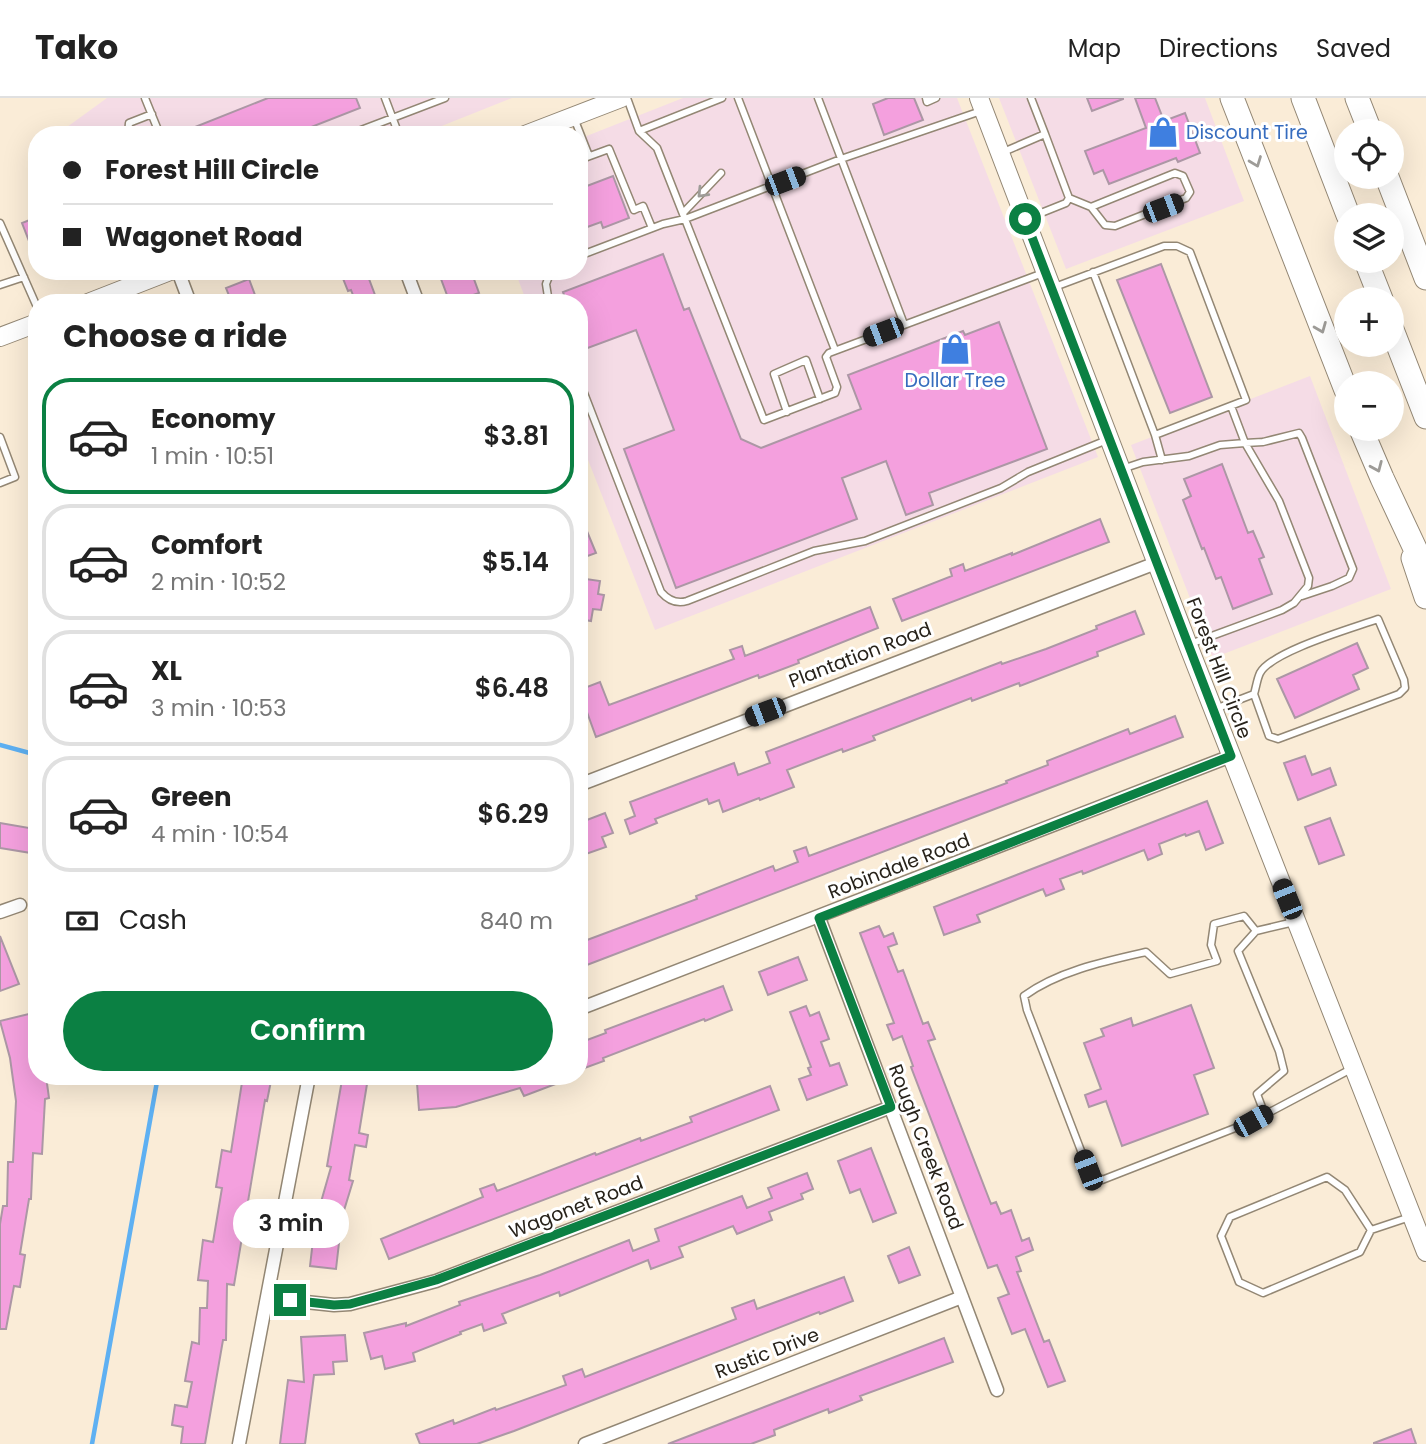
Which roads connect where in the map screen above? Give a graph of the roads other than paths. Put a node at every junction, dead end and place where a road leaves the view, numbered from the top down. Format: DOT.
graph roads {
  1 [pos="145,98"];
  2 [pos="385,98"];
  3 [pos="445,98"];
  4 [pos="621,98"];
  5 [pos="627,98"];
  6 [pos="722,98"];
  7 [pos="738,98"];
  8 [pos="818,98"];
  9 [pos="926,98"];
  10 [pos="936,98"];
  11 [pos="1031,98"];
  12 [pos="1232,98"];
  13 [pos="1303,98"];
  14 [pos="1357,98"];
  15 [pos="981,104"];
  16 [pos="152,114"];
  17 [pos="573,116"];
  18 [pos="392,117"];
  19 [pos="1365,119"];
  20 [pos="129,126"];
  21 [pos="157,126"];
  22 [pos="370,126"];
  23 [pos="395,126"];
  24 [pos="551,126"];
  25 [pos="577,126"];
  26 [pos="639,131"];
  27 [pos="1045,134"];
  28 [pos="1000,153"];
  29 [pos="589,156"];
  30 [pos="841,159"];
  31 [pos="721,173"];
  32 [pos="771,186"];
  33 [pos="1392,189"];
  34 [pos="1069,198"];
  35 [pos="1343,203"];
  36 [pos="1091,207"];
  37 [pos="684,216"];
  38 [pos="1025,219"];
  39 [pos="0,223"];
  40 [pos="652,228"];
  41 [pos="588,253"];
  42 [pos="1093,272"];
  43 [pos="24,277"];
  44 [pos="1426,278"];
  45 [pos="147,280"];
  46 [pos="1048,280"];
  47 [pos="0,285"];
  48 [pos="31,294"];
  49 [pos="111,294"];
  50 [pos="904,324"];
  51 [pos="28,326"];
  52 [pos="0,337"];
  53 [pos="835,350"];
  54 [pos="1403,357"];
  55 [pos="1339,371"];
  56 [pos="820,399"];
  57 [pos="588,403"];
  58 [pos="1231,406"];
  59 [pos="787,412"];
  60 [pos="1426,417"];
  61 [pos="1155,435"];
  62 [pos="0,437"];
  63 [pos="1109,440"];
  64 [pos="1366,441"];
  65 [pos="1245,443"];
  66 [pos="1163,460"];
  67 [pos="1121,470"];
  68 [pos="0,483"];
  69 [pos="1394,506"];
  70 [pos="1156,563"];
  71 [pos="1426,572"];
  72 [pos="1302,596"];
  73 [pos="1426,597"];
  74 [pos="1188,645"];
  75 [pos="1254,694"];
  76 [pos="1213,710"];
  77 [pos="1231,756"];
  78 [pos="588,782"];
  79 [pos="20,905"];
  80 [pos="0,912"];
  81 [pos="819,918"];
  82 [pos="1296,922"];
  83 [pos="1256,931"];
  84 [pos="588,1006"];
  85 [pos="1354,1068"];
  86 [pos="307,1085"];
  87 [pos="891,1107"];
  88 [pos="1265,1115"];
  89 [pos="1412,1217"];
  90 [pos="1371,1230"];
  91 [pos="1426,1252"];
  92 [pos="962,1297"];
  93 [pos="268,1298"];
  94 [pos="997,1390"];
  95 [pos="239,1444"];
  96 [pos="586,1444"];
  1 -- 16 [label="lane"];
  2 -- 18 [label="lane"];
  3 -- 18 [label="lane"];
  4 -- 17 [label="street"];
  5 -- 26 [label="lane"];
  6 -- 26 [label="lane"];
  7 -- 32 [label="lane"];
  8 -- 30 [label="lane"];
  9 -- 10 [label="lane"];
  11 -- 27 [label="lane"];
  12 -- 55 [label="highway, one-way"];
  13 -- 35 [label="highway"];
  14 -- 19 [label="highway"];
  15 -- 28 [label="street, Forest Hill Circle"];
  15 -- 30 [label="lane"];
  16 -- 20 [label="lane"];
  16 -- 21 [label="lane"];
  17 -- 24 [label="street"];
  17 -- 25 [label="lane"];
  18 -- 22 [label="lane"];
  18 -- 23 [label="lane"];
  26 -- 37 [label="lane"];
  27 -- 28 [label="lane"];
  27 -- 34 [label="lane"];
  28 -- 38 [label="street, Forest Hill Circle"];
  29 -- 40 [label="lane"];
  30 -- 32 [label="lane"];
  30 -- 50 [label="lane"];
  31 -- 37 [label="lane, one-way"];
  32 -- 37 [label="lane"];
  32 -- 53 [label="lane"];
  33 -- 44 [label="highway"];
  34 -- 36 [label="lane"];
  34 -- 38 [label="lane"];
  36 -- 36 [label="lane"];
  37 -- 40 [label="lane"];
  37 -- 59 [label="lane"];
  38 -- 46 [label="street, Forest Hill Circle"];
  39 -- 43 [label="lane"];
  40 -- 41 [label="lane"];
  42 -- 46 [label="lane"];
  42 -- 58 [label="lane"];
  42 -- 61 [label="lane"];
  43 -- 47 [label="lane"];
  43 -- 48 [label="lane"];
  45 -- 49 [label="street"];
  46 -- 50 [label="lane"];
  46 -- 63 [label="street, Forest Hill Circle"];
  50 -- 53 [label="lane"];
  51 -- 52 [label="street"];
  53 -- 56 [label="lane"];
  54 -- 60 [label="highway"];
  56 -- 59 [label="lane"];
  56 -- 59 [label="lane"];
  57 -- 63 [label="lane"];
  58 -- 61 [label="lane"];
  58 -- 65 [label="lane"];
  61 -- 66 [label="lane"];
  62 -- 68 [label="lane"];
  63 -- 67 [label="street, Forest Hill Circle"];
  64 -- 69 [label="highway, one-way"];
  65 -- 66 [label="lane"];
  65 -- 72 [label="lane"];
  65 -- 72 [label="lane"];
  66 -- 67 [label="lane"];
  67 -- 70 [label="street, Forest Hill Circle"];
  69 -- 71 [label="highway"];
  69 -- 73 [label="highway"];
  70 -- 74 [label="street, Forest Hill Circle"];
  70 -- 78 [label="street, Plantation Road"];
  72 -- 74 [label="lane"];
  74 -- 76 [label="street, Forest Hill Circle"];
  75 -- 75 [label="lane"];
  75 -- 76 [label="lane"];
  76 -- 77 [label="street, Forest Hill Circle"];
  77 -- 81 [label="street, Robindale Road"];
  77 -- 82 [label="street, Forest Hill Circle"];
  79 -- 80 [label="street"];
  81 -- 84 [label="street, Robindale Road"];
  81 -- 87 [label="street, Rough Creek Road"];
  82 -- 83 [label="lane"];
  82 -- 85 [label="street, Forest Hill Circle"];
  83 -- 88 [label="lane"];
  83 -- 88 [label="lane"];
  85 -- 88 [label="lane"];
  85 -- 89 [label="street, Forest Hill Circle"];
  86 -- 93 [label="street"];
  87 -- 92 [label="street, Rough Creek Road"];
  87 -- 93 [label="street, Wagonet Road"];
  89 -- 90 [label="lane"];
  89 -- 91 [label="street, Forest Hill Circle"];
  90 -- 90 [label="lane"];
  92 -- 94 [label="street, Rough Creek Road"];
  92 -- 96 [label="street, Rustic Drive"];
  93 -- 95 [label="street"];
}
